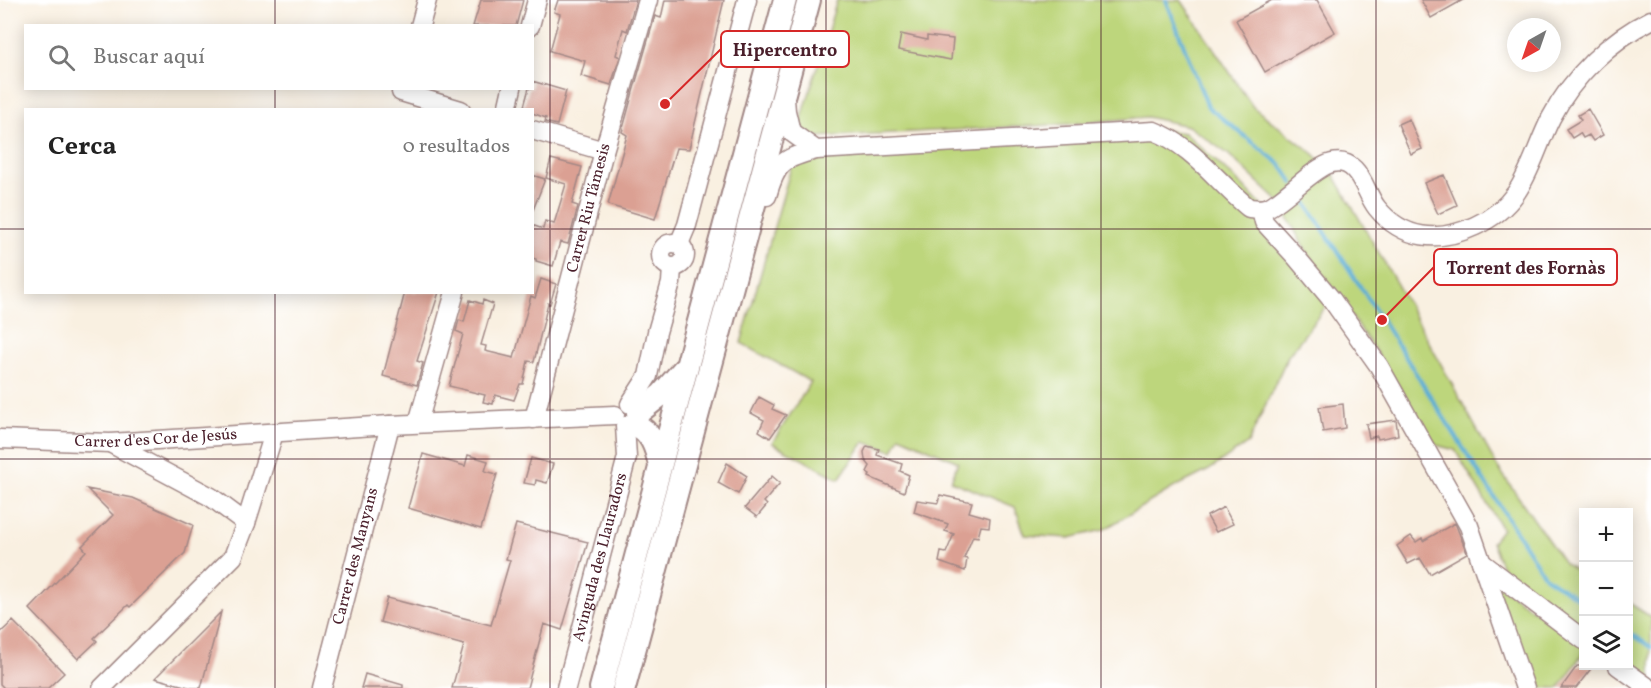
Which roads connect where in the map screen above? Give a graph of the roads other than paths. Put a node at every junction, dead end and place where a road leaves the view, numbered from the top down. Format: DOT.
graph roads {
  1 [pos="427,0"];
  2 [pos="537,0"];
  3 [pos="648,0"];
  4 [pos="747,0"];
  5 [pos="785,0"];
  6 [pos="808,0"];
  7 [pos="1651,20"];
  8 [pos="421,24"];
  9 [pos="531,24"];
  10 [pos="785,88"];
  11 [pos="512,90"];
  12 [pos="400,97"];
  13 [pos="452,108"];
  14 [pos="507,108"];
  15 [pos="534,131"];
  16 [pos="816,150"];
  17 [pos="604,151"];
  18 [pos="1269,206"];
  19 [pos="734,279"];
  20 [pos="454,294"];
  21 [pos="688,364"];
  22 [pos="628,416"];
  23 [pos="534,419"];
  24 [pos="418,423"];
  25 [pos="390,425"];
  26 [pos="274,433"];
  27 [pos="0,439"];
  28 [pos="110,443"];
  29 [pos="660,465"];
  30 [pos="246,523"];
  31 [pos="1481,562"];
  32 [pos="1579,636"];
  33 [pos="1624,670"];
  34 [pos="102,688"];
  35 [pos="322,688"];
  36 [pos="566,688"];
  37 [pos="601,688"];
  38 [pos="624,688"];
  39 [pos="1525,688"];
  40 [pos="1649,688"];
  1 -- 8 [label="street"];
  2 -- 9 [label="street"];
  3 -- 17 [label="street, Carrer Riu Támesis"];
  4 -- 22 [label="street"];
  5 -- 21 [label="main road"];
  6 -- 10 [label="main road"];
  7 -- 18 [label="street"];
  10 -- 16 [label="street"];
  10 -- 19 [label="main road"];
  11 -- 14 [label="street"];
  12 -- 13 [label="street"];
  15 -- 17 [label="street"];
  16 -- 18 [label="street"];
  16 -- 19 [label="street"];
  17 -- 23 [label="street, Carrer Riu Támesis"];
  18 -- 31 [label="street"];
  19 -- 38 [label="main road"];
  20 -- 24 [label="street"];
  21 -- 22 [label="main road"];
  21 -- 29 [label="main road"];
  22 -- 23 [label="street, Carrer d'es Cor de Jesús"];
  22 -- 29 [label="main road"];
  22 -- 36 [label="street, Avinguda des Llauradors"];
  23 -- 24 [label="street, Carrer d'es Cor de Jesús"];
  24 -- 25 [label="street, Carrer d'es Cor de Jesús"];
  25 -- 26 [label="street, Carrer d'es Cor de Jesús"];
  25 -- 35 [label="street, Carrer des Manyans"];
  26 -- 28 [label="street, Carrer d'es Cor de Jesús"];
  26 -- 30 [label="street"];
  27 -- 28 [label="street, Carrer d'es Cor de Jesús"];
  28 -- 30 [label="street"];
  29 -- 37 [label="main road"];
  30 -- 34 [label="street"];
  31 -- 32 [label="street"];
  31 -- 39 [label="street"];
  33 -- 40 [label="street"];
}
